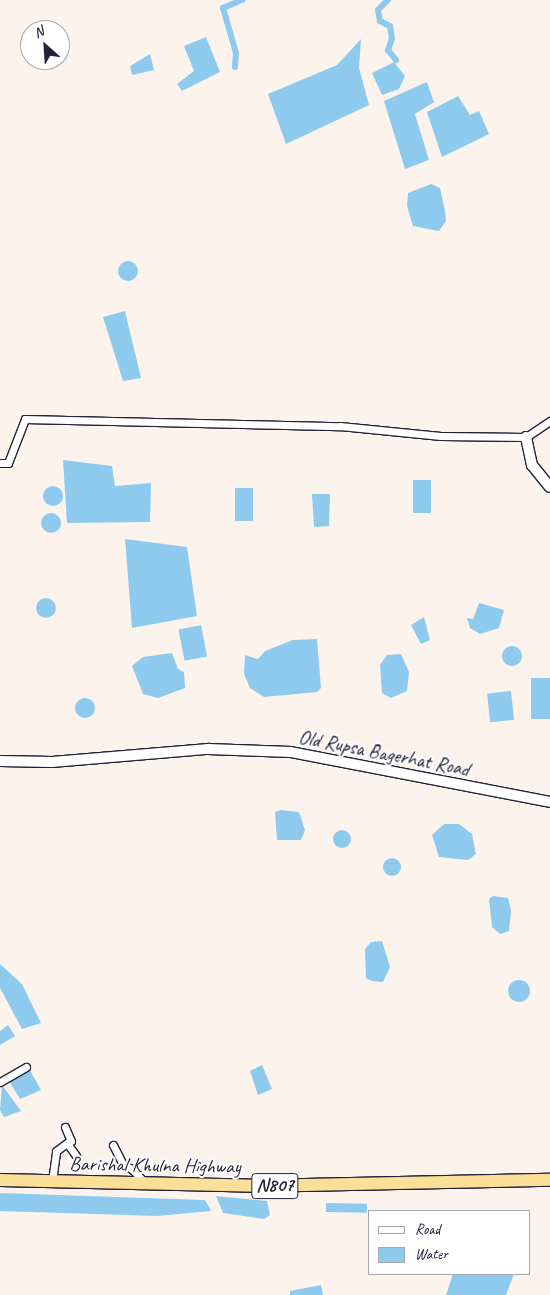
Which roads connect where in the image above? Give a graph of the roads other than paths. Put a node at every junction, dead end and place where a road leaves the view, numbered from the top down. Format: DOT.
graph roads {
  1 [pos="550,421"];
  2 [pos="526,437"];
  3 [pos="0,463"];
  4 [pos="550,487"];
  5 [pos="0,761"];
  6 [pos="550,802"];
  7 [pos="26,1067"];
  8 [pos="0,1082"];
  9 [pos="65,1126"];
  10 [pos="67,1143"];
  11 [pos="113,1144"];
  12 [pos="76,1156"];
  13 [pos="0,1180"];
  14 [pos="550,1180"];
  15 [pos="52,1182"];
  16 [pos="145,1184"];
  1 -- 2 [label="street"];
  2 -- 3 [label="street"];
  2 -- 4 [label="street"];
  5 -- 6 [label="street, Old Rupsa Bagerhat Road"];
  7 -- 8 [label="street"];
  9 -- 10 [label="street"];
  10 -- 12 [label="street"];
  10 -- 15 [label="street"];
  11 -- 16 [label="street"];
  13 -- 15 [label="highway, Barishal Khulna Highway / N807"];
  14 -- 16 [label="highway, Barishal Khulna Highway / N807"];
  15 -- 16 [label="highway, Barishal Khulna Highway / N807"];
}
